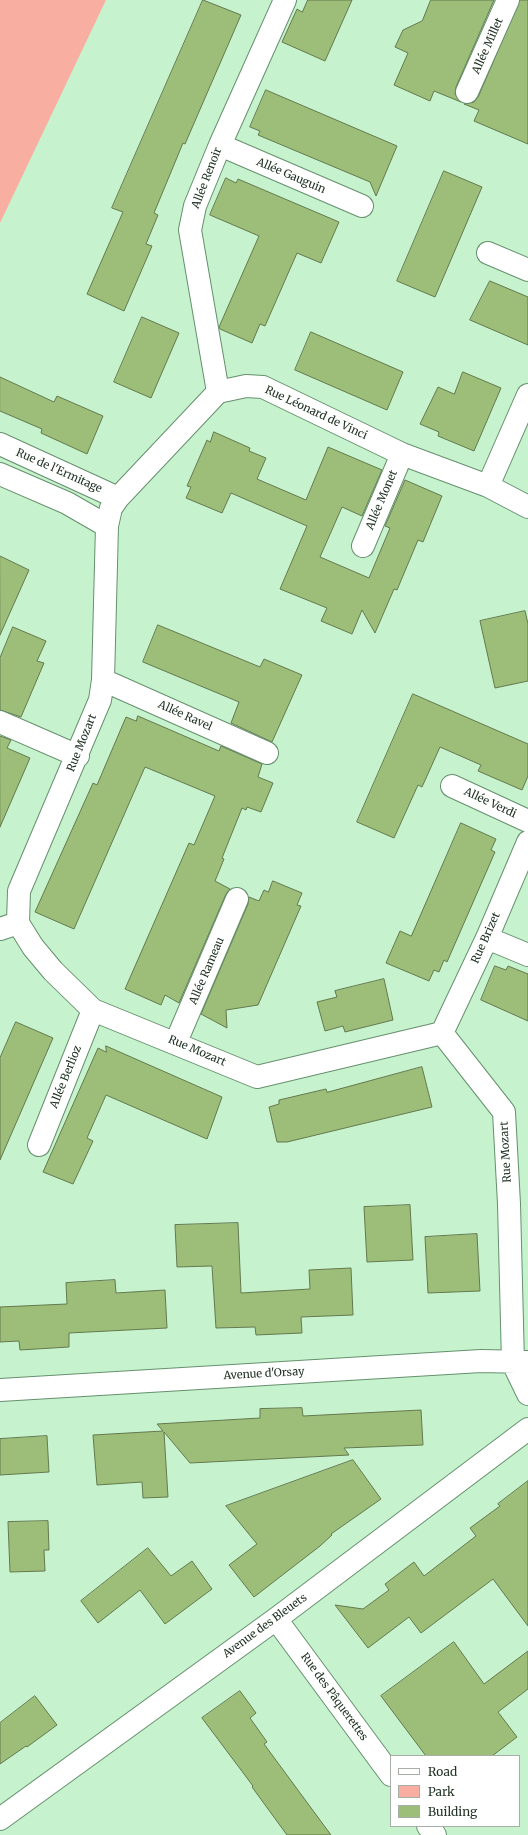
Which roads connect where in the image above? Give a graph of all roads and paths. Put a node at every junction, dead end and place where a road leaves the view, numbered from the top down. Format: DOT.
graph roads {
  1 [pos="286,0"];
  2 [pos="508,0"];
  3 [pos="467,92"];
  4 [pos="220,145"];
  5 [pos="362,206"];
  6 [pos="488,253"];
  7 [pos="528,270"];
  8 [pos="218,392"];
  9 [pos="528,395"];
  10 [pos="0,444"];
  11 [pos="402,454"];
  12 [pos="0,474"];
  13 [pos="488,486"];
  14 [pos="118,498"];
  15 [pos="528,507"];
  16 [pos="107,526"];
  17 [pos="363,546"];
  18 [pos="103,680"];
  19 [pos="0,722"];
  20 [pos="267,753"];
  21 [pos="78,756"];
  22 [pos="452,786"];
  23 [pos="528,821"];
  24 [pos="528,842"];
  25 [pos="237,899"];
  26 [pos="9,926"];
  27 [pos="487,938"];
  28 [pos="528,955"];
  29 [pos="93,1010"];
  30 [pos="442,1033"];
  31 [pos="176,1042"];
  32 [pos="39,1145"];
  33 [pos="520,1363"];
  34 [pos="0,1390"];
  35 [pos="528,1394"];
  36 [pos="528,1425"];
  37 [pos="528,1430"];
  38 [pos="276,1619"];
  39 [pos="390,1774"];
  40 [pos="0,1819"];
  41 [pos="429,1827"];
  42 [pos="435,1835"];
  1 -- 4 [label="street, Allée Renoir"];
  2 -- 3 [label="street, Allée Millet"];
  4 -- 5 [label="street, Allée Gauguin"];
  4 -- 8 [label="street, Allée Renoir"];
  6 -- 7 [label="street"];
  8 -- 11 [label="street, Rue Léonard de Vinci"];
  8 -- 14 [label="street"];
  9 -- 13 [label="street"];
  10 -- 14 [label="street, Rue de l'Ermitage"];
  11 -- 13 [label="street, Rue Léonard de Vinci"];
  11 -- 17 [label="street, Allée Monet"];
  12 -- 16 [label="street"];
  13 -- 15 [label="street, Rue Léonard de Vinci"];
  14 -- 16 [label="street"];
  16 -- 18 [label="street, Rue Mozart"];
  18 -- 20 [label="street, Allée Ravel"];
  18 -- 21 [label="street, Rue Mozart"];
  19 -- 21 [label="street"];
  21 -- 26 [label="street, Rue Mozart"];
  22 -- 23 [label="street, Allée Verdi"];
  24 -- 27 [label="street, Rue Brizet"];
  25 -- 31 [label="street, Allée Rameau"];
  26 -- 29 [label="street, Rue Mozart"];
  27 -- 28 [label="street"];
  27 -- 30 [label="street, Rue Brizet"];
  29 -- 31 [label="street, Rue Mozart"];
  29 -- 32 [label="street, Allée Berlioz"];
  30 -- 31 [label="street, Rue Mozart"];
  30 -- 33 [label="street, Rue Mozart"];
  33 -- 34 [label="street, Avenue d'Orsay"];
  33 -- 35 [label="street, Rue Mozart"];
  36 -- 37 [label="street"];
  37 -- 38 [label="street, Avenue des Bleuets"];
  38 -- 39 [label="street, Rue des Pâquerettes"];
  38 -- 40 [label="street, Avenue des Bleuets"];
  41 -- 42 [label="street"];
}
